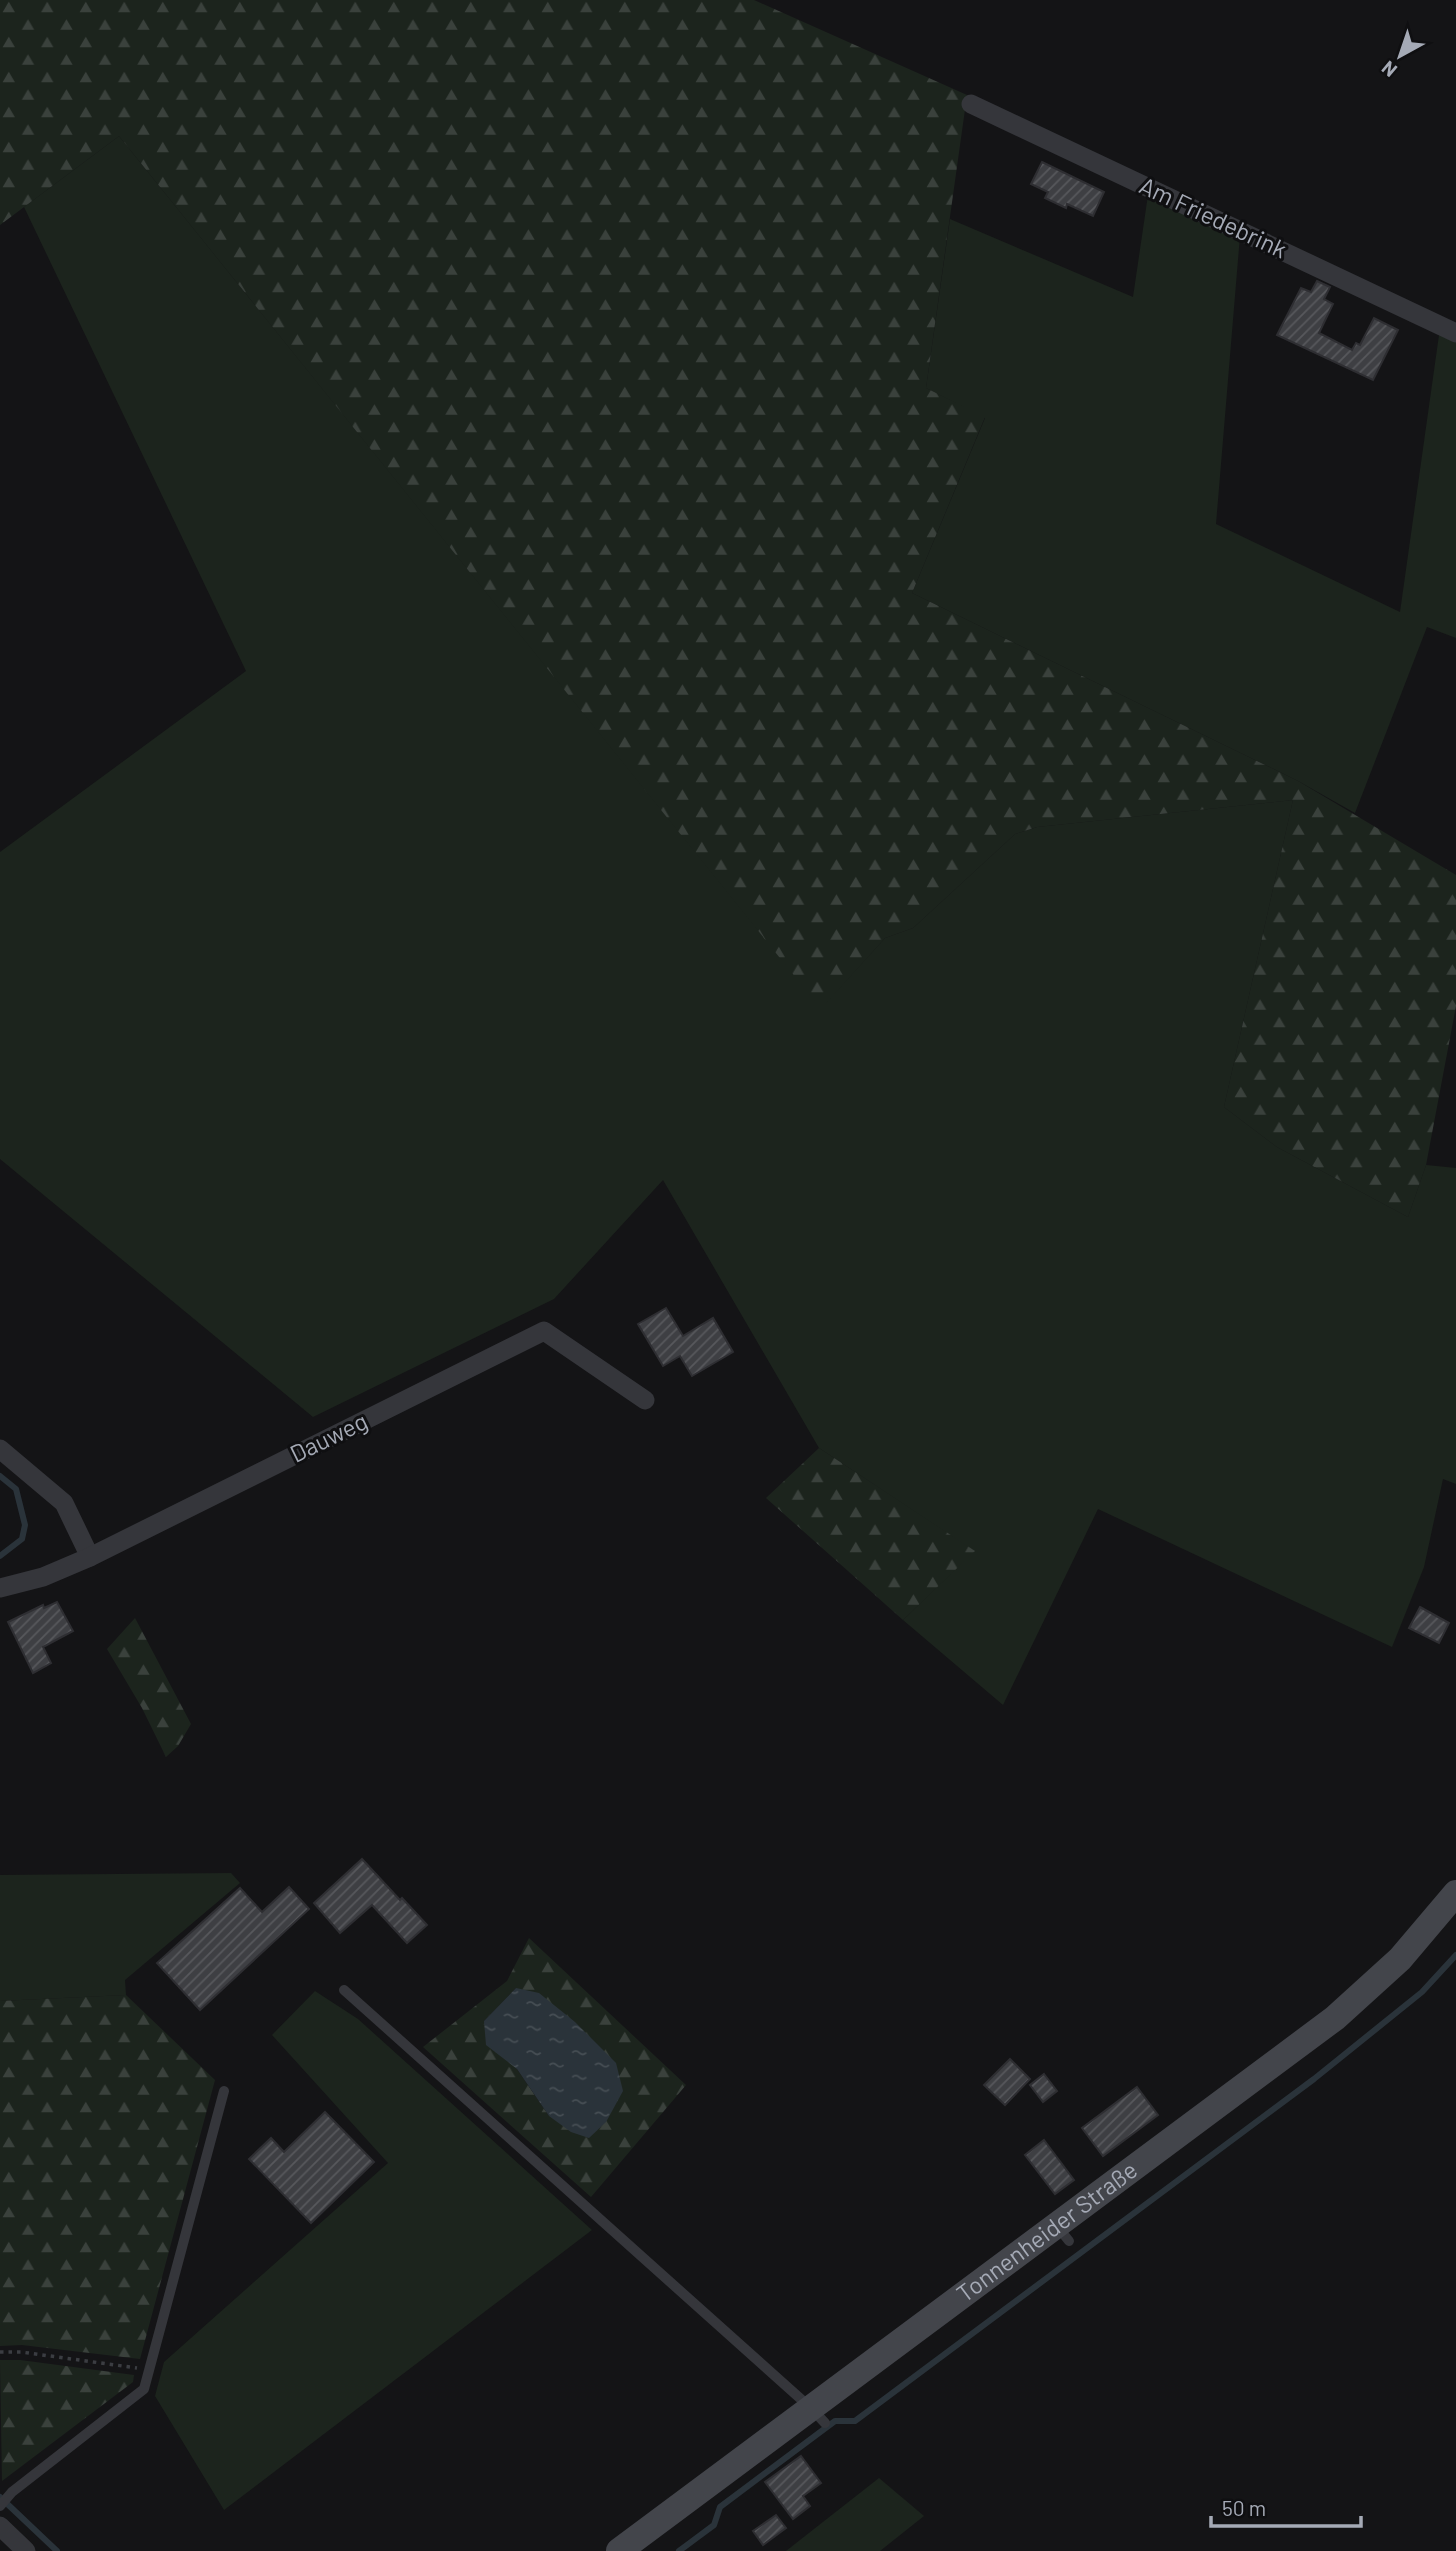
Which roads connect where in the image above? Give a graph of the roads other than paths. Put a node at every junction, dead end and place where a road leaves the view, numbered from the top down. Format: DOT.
graph roads {
  1 [pos="971,104"];
  2 [pos="1456,333"];
  3 [pos="645,1400"];
  4 [pos="0,1450"];
  5 [pos="90,1558"];
  6 [pos="0,1588"];
  7 [pos="1456,1893"];
  8 [pos="344,1990"];
  9 [pos="224,2091"];
  10 [pos="818,2416"];
  11 [pos="0,2506"];
  12 [pos="0,2526"];
  13 [pos="26,2551"];
  14 [pos="619,2551"];
  1 -- 2 [label="street, Am Friedebrink"];
  3 -- 5 [label="street, Dauweg"];
  4 -- 5 [label="street"];
  5 -- 6 [label="street, Dauweg"];
  7 -- 10 [label="street, Tonnenheider Straße"];
  8 -- 10 [label="lane"];
  9 -- 11 [label="lane"];
  10 -- 14 [label="street, Tonnenheider Straße"];
  12 -- 13 [label="street"];
}
